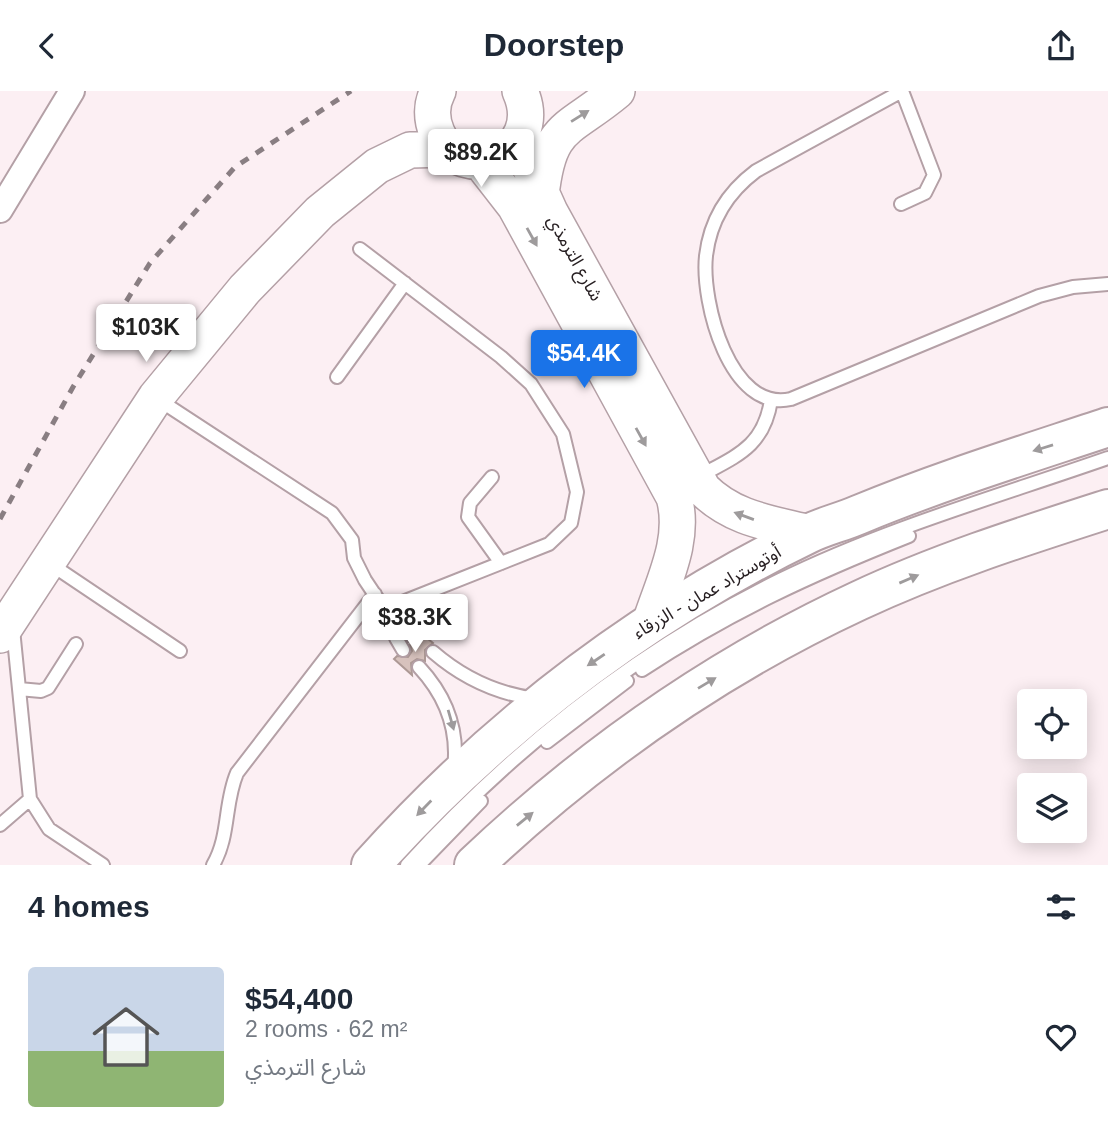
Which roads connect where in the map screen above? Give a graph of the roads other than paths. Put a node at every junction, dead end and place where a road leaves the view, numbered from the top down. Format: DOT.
graph roads {
  1 [pos="72,91"];
  2 [pos="520,91"];
  3 [pos="575,91"];
  4 [pos="617,91"];
  5 [pos="902,91"];
  6 [pos="436,99"];
  7 [pos="521,134"];
  8 [pos="448,149"];
  9 [pos="480,161"];
  10 [pos="377,166"];
  11 [pos="541,195"];
  12 [pos="901,204"];
  13 [pos="0,210"];
  14 [pos="360,249"];
  15 [pos="405,283"];
  16 [pos="1108,284"];
  17 [pos="337,377"];
  18 [pos="156,397"];
  19 [pos="771,400"];
  20 [pos="1108,427"];
  21 [pos="1108,458"];
  22 [pos="1108,467"];
  23 [pos="492,477"];
  24 [pos="695,478"];
  25 [pos="1108,509"];
  26 [pos="810,533"];
  27 [pos="48,563"];
  28 [pos="501,563"];
  29 [pos="375,594"];
  30 [pos="384,609"];
  31 [pos="650,623"];
  32 [pos="395,625"];
  33 [pos="6,626"];
  34 [pos="414,637"];
  35 [pos="76,644"];
  36 [pos="403,650"];
  37 [pos="180,651"];
  38 [pos="433,652"];
  39 [pos="419,667"];
  40 [pos="19,689"];
  41 [pos="544,700"];
  42 [pos="451,782"];
  43 [pos="30,799"];
  44 [pos="0,825"];
  45 [pos="103,865"];
  46 [pos="213,865"];
  47 [pos="371,865"];
  48 [pos="407,865"];
  49 [pos="419,865"];
  50 [pos="474,865"];
  1 -- 13 [label="street"];
  2 -- 7 [label="main road, شارع الترمذي"];
  3 -- 7 [label="main road"];
  11 -- 4 [label="main road, one-way"];
  5 -- 12 [label="lane"];
  5 -- 19 [label="lane"];
  6 -- 8 [label="main road"];
  6 -- 10 [label="main road"];
  7 -- 9 [label="main road"];
  7 -- 11 [label="main road, شارع الترمذي"];
  8 -- 9 [label="main road"];
  8 -- 10 [label="main road"];
  9 -- 31 [label="main road, شارع الترمذي, one-way"];
  10 -- 18 [label="main road"];
  11 -- 24 [label="main road, شارع الترمذي"];
  14 -- 15 [label="lane"];
  15 -- 17 [label="lane"];
  15 -- 28 [label="lane"];
  16 -- 19 [label="lane"];
  18 -- 27 [label="main road"];
  18 -- 29 [label="lane"];
  19 -- 24 [label="lane"];
  20 -- 26 [label="highway, أوتوستراد عمان - الزرقاء, one-way"];
  21 -- 48 [label="lane"];
  22 -- 49 [label="lane"];
  23 -- 28 [label="lane"];
  26 -- 24 [label="main road, شارع الترمذي, one-way"];
  50 -- 25 [label="highway, one-way"];
  26 -- 31 [label="highway, أوتوستراد عمان - الزرقاء"];
  27 -- 33 [label="main road"];
  27 -- 37 [label="lane"];
  28 -- 30 [label="lane"];
  29 -- 30 [label="lane"];
  29 -- 46 [label="lane"];
  30 -- 32 [label="lane"];
  31 -- 41 [label="highway, أوتوستراد عمان - الزرقاء, one-way"];
  32 -- 34 [label="lane"];
  32 -- 36 [label="lane"];
  33 -- 40 [label="lane"];
  35 -- 40 [label="lane"];
  38 -- 41 [label="lane"];
  39 -- 42 [label="lane, one-way"];
  40 -- 43 [label="lane"];
  41 -- 42 [label="highway, أوتوستراد عمان - الزرقاء"];
  42 -- 47 [label="highway, أوتوستراد عمان - الزرقاء, one-way"];
  43 -- 44 [label="lane"];
  43 -- 45 [label="lane"];
}
